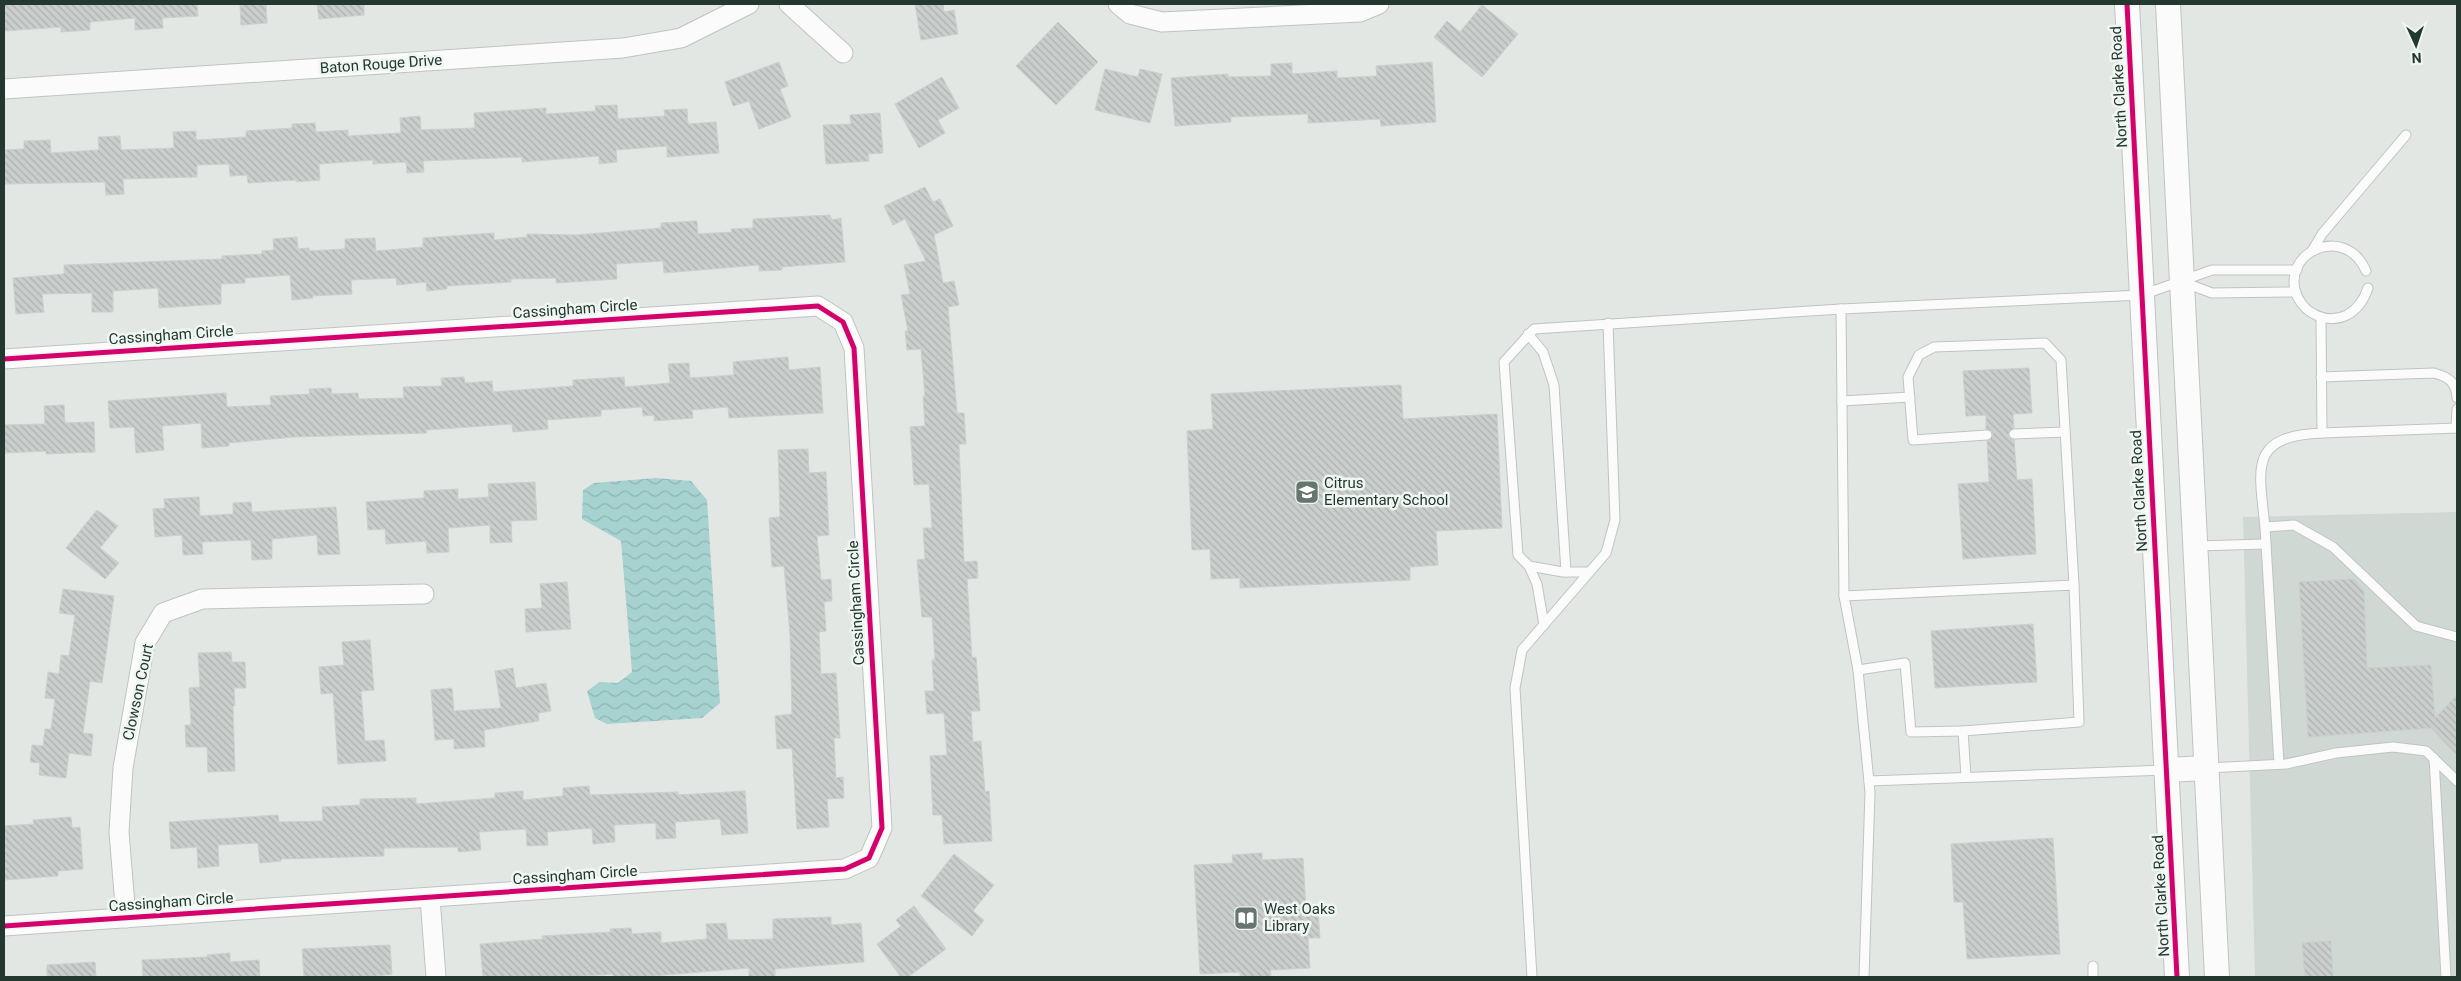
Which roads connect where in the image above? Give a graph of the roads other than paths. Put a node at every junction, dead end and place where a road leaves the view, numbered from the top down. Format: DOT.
graph roads {
  1 [pos="749,4"];
  2 [pos="789,4"];
  3 [pos="1118,4"];
  4 [pos="1379,4"];
  5 [pos="2127,4"];
  6 [pos="2168,4"];
  7 [pos="843,53"];
  8 [pos="4,89"];
  9 [pos="2406,135"];
  10 [pos="2312,251"];
  11 [pos="2297,270"];
  12 [pos="2366,271"];
  13 [pos="2183,282"];
  14 [pos="2368,288"];
  15 [pos="2296,292"];
  16 [pos="2142,295"];
  17 [pos="1841,309"];
  18 [pos="2321,317"];
  19 [pos="1608,323"];
  20 [pos="1528,334"];
  21 [pos="4,359"];
  22 [pos="2321,377"];
  23 [pos="1910,397"];
  24 [pos="2457,398"];
  25 [pos="1842,401"];
  26 [pos="2457,409"];
  27 [pos="2457,428"];
  28 [pos="2065,432"];
  29 [pos="2322,433"];
  30 [pos="2014,434"];
  31 [pos="1987,435"];
  32 [pos="2265,527"];
  33 [pos="2266,544"];
  34 [pos="2195,546"];
  35 [pos="1529,566"];
  36 [pos="1566,572"];
  37 [pos="1588,572"];
  38 [pos="2074,585"];
  39 [pos="424,594"];
  40 [pos="1844,596"];
  41 [pos="1544,625"];
  42 [pos="2457,637"];
  43 [pos="1858,670"];
  44 [pos="1963,731"];
  45 [pos="2434,758"];
  46 [pos="2279,764"];
  47 [pos="2206,768"];
  48 [pos="2167,770"];
  49 [pos="1966,777"];
  50 [pos="1869,781"];
  51 [pos="2457,781"];
  52 [pos="430,898"];
  53 [pos="126,918"];
  54 [pos="4,926"];
  55 [pos="2093,966"];
  56 [pos="436,977"];
  57 [pos="1532,977"];
  58 [pos="1864,977"];
  59 [pos="2093,977"];
  60 [pos="2177,977"];
  61 [pos="2217,977"];
  62 [pos="2446,977"];
  1 -- 8 [label="street, Baton Rouge Drive"];
  2 -- 7 [label="street"];
  3 -- 4 [label="street"];
  5 -- 16 [label="street, North Clarke Road"];
  6 -- 13 [label="street"];
  9 -- 10 [label="lane"];
  10 -- 11 [label="lane"];
  10 -- 12 [label="lane"];
  11 -- 13 [label="lane"];
  11 -- 15 [label="lane"];
  13 -- 15 [label="lane"];
  13 -- 16 [label="lane"];
  13 -- 34 [label="street"];
  14 -- 18 [label="lane"];
  15 -- 18 [label="lane"];
  16 -- 17 [label="lane"];
  16 -- 48 [label="street, North Clarke Road"];
  17 -- 19 [label="lane"];
  17 -- 25 [label="lane"];
  18 -- 22 [label="lane"];
  19 -- 20 [label="lane"];
  19 -- 37 [label="lane"];
  20 -- 35 [label="lane"];
  20 -- 36 [label="lane"];
  21 -- 52 [label="street, Cassingham Circle"];
  22 -- 24 [label="lane"];
  22 -- 29 [label="lane"];
  23 -- 25 [label="lane"];
  23 -- 28 [label="lane"];
  23 -- 31 [label="lane"];
  25 -- 40 [label="lane"];
  26 -- 27 [label="lane"];
  27 -- 29 [label="lane"];
  28 -- 30 [label="lane"];
  28 -- 38 [label="lane"];
  29 -- 32 [label="lane"];
  32 -- 33 [label="lane"];
  32 -- 42 [label="lane"];
  33 -- 34 [label="lane"];
  33 -- 46 [label="lane"];
  34 -- 47 [label="street"];
  35 -- 36 [label="lane"];
  35 -- 41 [label="lane"];
  36 -- 37 [label="lane"];
  37 -- 41 [label="lane"];
  38 -- 40 [label="lane"];
  38 -- 44 [label="lane"];
  39 -- 53 [label="street, Clowson Court"];
  40 -- 43 [label="lane"];
  41 -- 57 [label="lane"];
  43 -- 44 [label="lane"];
  43 -- 50 [label="lane"];
  44 -- 49 [label="lane"];
  45 -- 46 [label="lane"];
  45 -- 51 [label="lane"];
  45 -- 62 [label="lane"];
  46 -- 47 [label="lane"];
  47 -- 48 [label="street"];
  47 -- 61 [label="street"];
  48 -- 49 [label="lane"];
  48 -- 60 [label="street, North Clarke Road"];
  49 -- 50 [label="lane"];
  50 -- 58 [label="lane"];
  52 -- 53 [label="street, Cassingham Circle"];
  52 -- 56 [label="street"];
  53 -- 54 [label="street, Cassingham Circle"];
  55 -- 59 [label="lane"];
}
